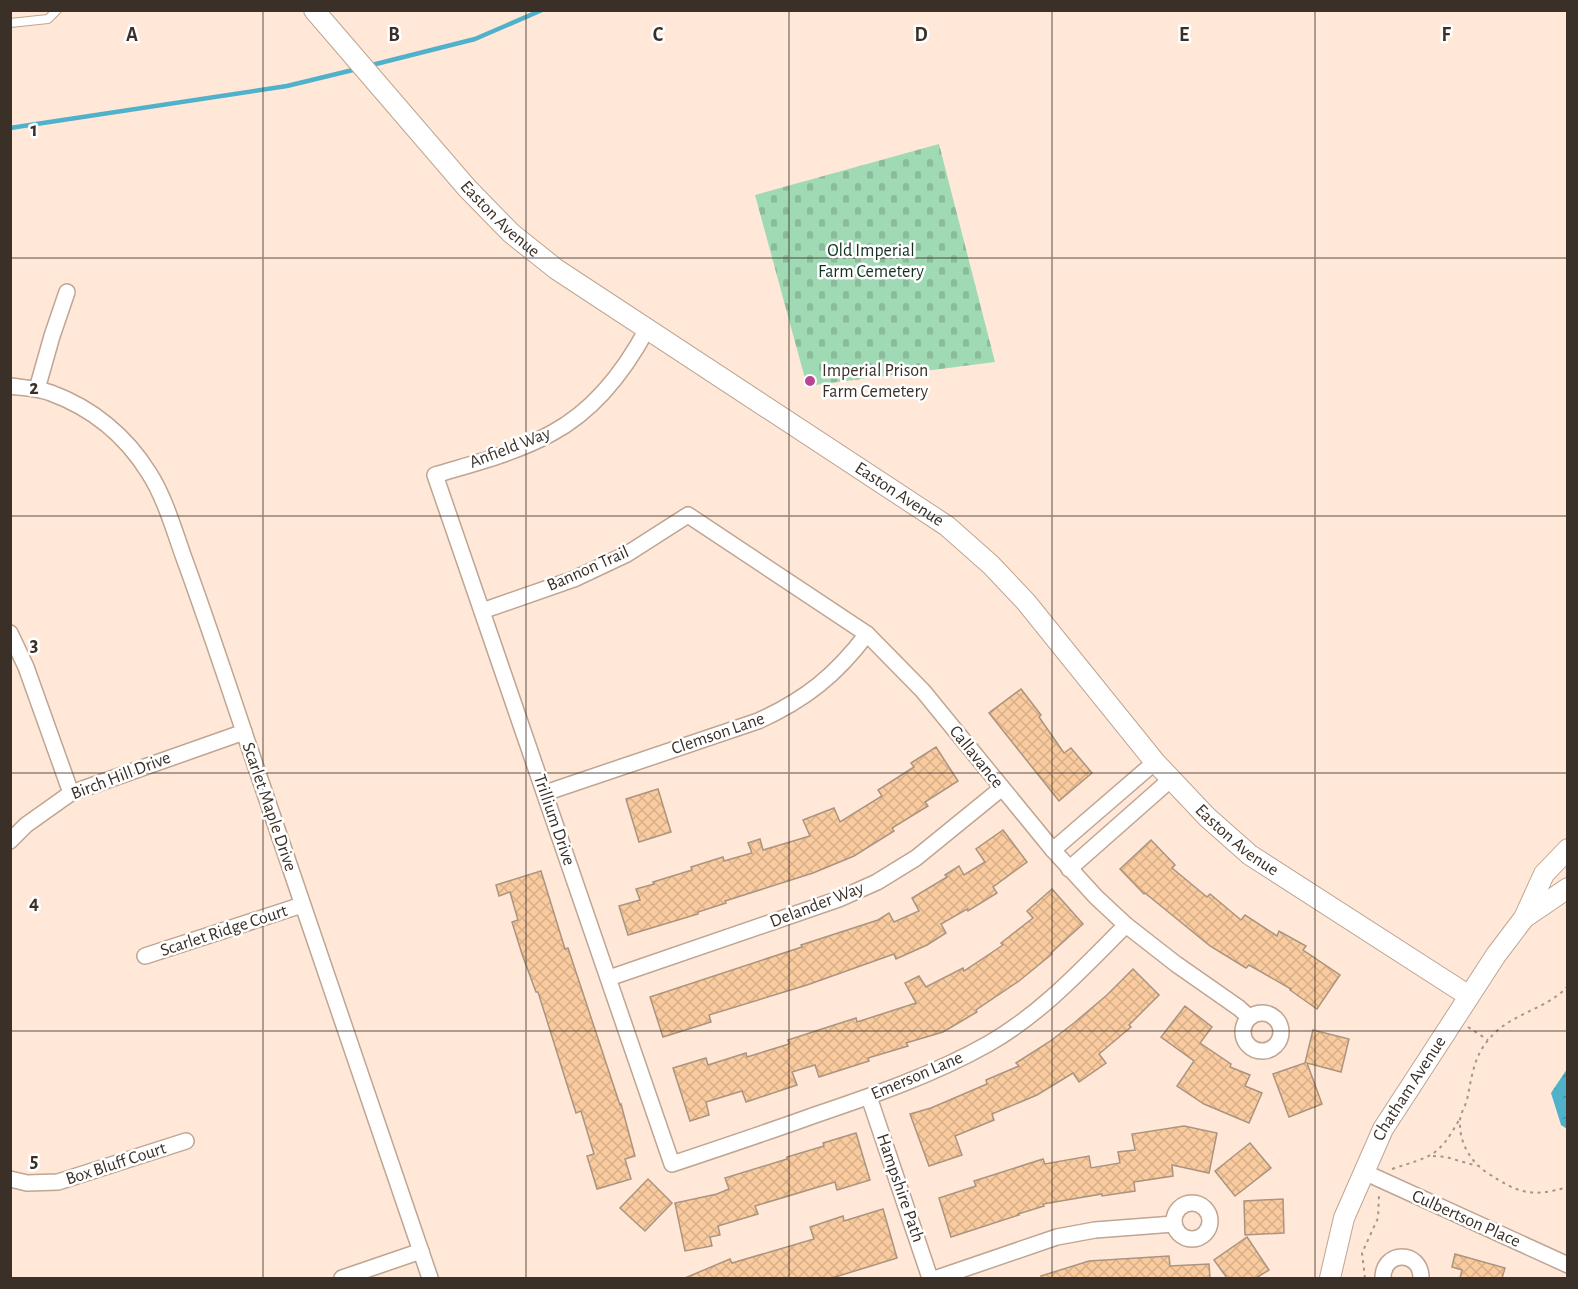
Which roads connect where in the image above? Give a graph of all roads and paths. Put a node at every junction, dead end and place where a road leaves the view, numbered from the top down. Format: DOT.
graph roads {
  1 [pos="57,10"];
  2 [pos="316,13"];
  3 [pos="10,23"];
  4 [pos="67,292"];
  5 [pos="647,329"];
  6 [pos="10,386"];
  7 [pos="37,389"];
  8 [pos="435,475"];
  9 [pos="688,515"];
  10 [pos="482,610"];
  11 [pos="10,633"];
  12 [pos="867,634"];
  13 [pos="244,732"];
  14 [pos="1155,762"];
  15 [pos="1170,780"];
  16 [pos="1002,788"];
  17 [pos="71,793"];
  18 [pos="545,793"];
  19 [pos="10,842"];
  20 [pos="1568,849"];
  21 [pos="1053,850"];
  22 [pos="1068,869"];
  23 [pos="1568,888"];
  24 [pos="302,905"];
  25 [pos="1524,918"];
  26 [pos="1126,925"];
  27 [pos="145,957"];
  28 [pos="609,978"];
  29 [pos="1568,986"];
  30 [pos="1469,996"];
  31 [pos="1249,1017"];
  32 [pos="1455,1019"];
  33 [pos="1488,1040"];
  34 [pos="870,1097"];
  35 [pos="186,1141"];
  36 [pos="1432,1156"];
  37 [pos="672,1164"];
  38 [pos="1477,1166"];
  39 [pos="1364,1172"];
  40 [pos="10,1179"];
  41 [pos="1568,1187"];
  42 [pos="1174,1224"];
  43 [pos="421,1251"];
  44 [pos="1568,1265"];
  45 [pos="342,1278"];
  46 [pos="430,1278"];
  47 [pos="930,1278"];
  48 [pos="936,1278"];
  49 [pos="1330,1278"];
  50 [pos="1383,1278"];
  51 [pos="1421,1278"];
  1 -- 3 [label="lane"];
  2 -- 5 [label="street, Easton Avenue"];
  4 -- 7 [label="street"];
  5 -- 8 [label="street, Anfield Way"];
  5 -- 14 [label="street, Easton Avenue"];
  6 -- 7 [label="street, Scarlet Maple Drive"];
  7 -- 13 [label="street, Scarlet Maple Drive"];
  8 -- 10 [label="street, Trillium Drive"];
  9 -- 10 [label="street, Bannon Trail"];
  9 -- 12 [label="street, Callavance"];
  10 -- 18 [label="street, Trillium Drive"];
  11 -- 17 [label="street"];
  12 -- 16 [label="street, Callavance"];
  12 -- 18 [label="street, Clemson Lane"];
  13 -- 17 [label="street, Birch Hill Drive"];
  13 -- 24 [label="street, Scarlet Maple Drive"];
  14 -- 15 [label="street, Easton Avenue"];
  14 -- 21 [label="street"];
  15 -- 22 [label="street"];
  15 -- 30 [label="street, Easton Avenue"];
  16 -- 21 [label="street, Callavance"];
  16 -- 28 [label="street, Delander Way"];
  17 -- 19 [label="street, Birch Hill Drive"];
  18 -- 28 [label="street, Trillium Drive"];
  20 -- 25 [label="street, Chatham Avenue"];
  21 -- 22 [label="street, Callavance"];
  22 -- 26 [label="street, Callavance"];
  23 -- 25 [label="street, Chatham Avenue"];
  24 -- 27 [label="street, Scarlet Ridge Court"];
  24 -- 43 [label="street, Scarlet Maple Drive"];
  25 -- 30 [label="street, Chatham Avenue"];
  26 -- 31 [label="street, Callavance"];
  26 -- 34 [label="street, Emerson Lane"];
  28 -- 37 [label="street, Trillium Drive"];
  29 -- 33 [label="path"];
  30 -- 32 [label="street, Chatham Avenue"];
  32 -- 33 [label="path"];
  32 -- 39 [label="street, Chatham Avenue"];
  33 -- 38 [label="path"];
  34 -- 37 [label="street, Emerson Lane"];
  34 -- 47 [label="street, Hampshire Path"];
  35 -- 40 [label="street, Box Bluff Court"];
  36 -- 38 [label="path"];
  38 -- 41 [label="path"];
  39 -- 44 [label="street, Culbertson Place"];
  39 -- 49 [label="street, Chatham Avenue"];
  42 -- 48 [label="street"];
  43 -- 45 [label="street"];
  43 -- 46 [label="street, Scarlet Maple Drive"];
  50 -- 51 [label="street"];
}
